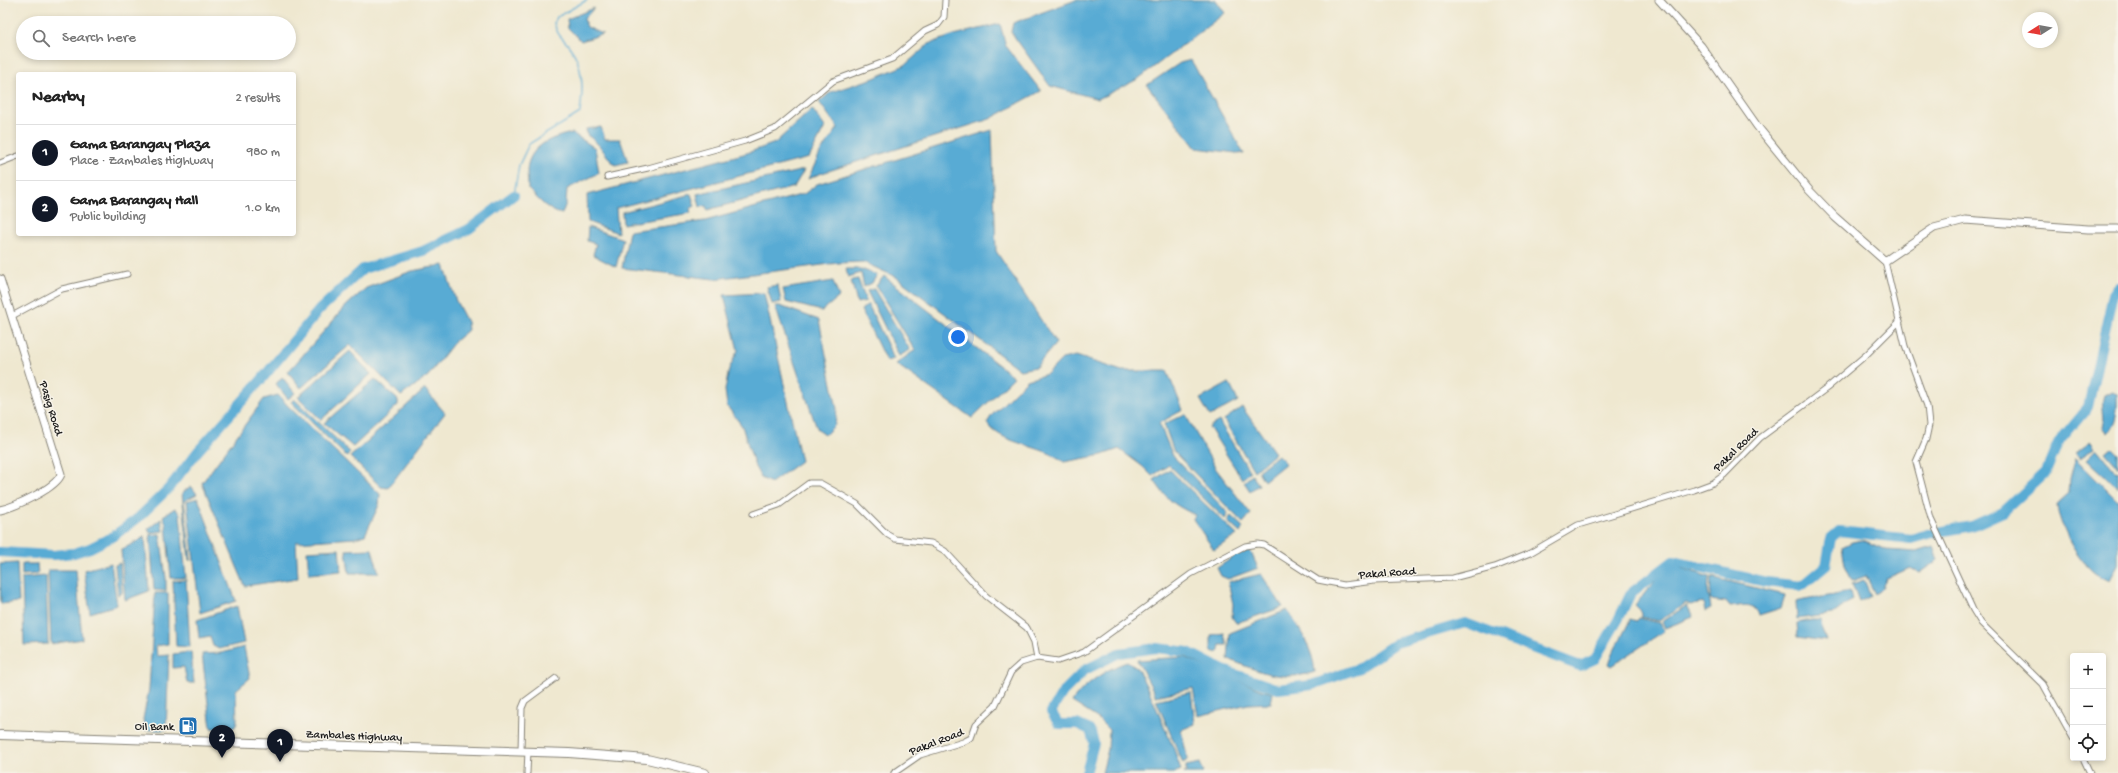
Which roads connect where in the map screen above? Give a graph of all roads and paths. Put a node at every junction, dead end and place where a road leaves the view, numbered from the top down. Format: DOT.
graph roads {
  1 [pos="945,0"];
  2 [pos="1659,0"];
  3 [pos="16,157"];
  4 [pos="0,163"];
  5 [pos="607,177"];
  6 [pos="2118,229"];
  7 [pos="1885,261"];
  8 [pos="127,274"];
  9 [pos="0,280"];
  10 [pos="12,316"];
  11 [pos="1900,321"];
  12 [pos="0,510"];
  13 [pos="753,514"];
  14 [pos="1037,658"];
  15 [pos="556,678"];
  16 [pos="2070,733"];
  17 [pos="0,736"];
  18 [pos="524,751"];
  19 [pos="2084,761"];
  20 [pos="527,773"];
  21 [pos="705,773"];
  22 [pos="894,773"];
  23 [pos="2090,773"];
  1 -- 5 [label="street"];
  2 -- 7 [label="street"];
  3 -- 4 [label="street"];
  6 -- 7 [label="street"];
  7 -- 11 [label="street"];
  8 -- 10 [label="street"];
  9 -- 10 [label="street, Pasig Road"];
  10 -- 12 [label="street, Pasig Road"];
  11 -- 14 [label="street, Pakal Road"];
  11 -- 16 [label="street"];
  13 -- 14 [label="street"];
  14 -- 22 [label="street, Pakal Road"];
  15 -- 18 [label="street"];
  17 -- 18 [label="main road, Zambales Highway"];
  18 -- 20 [label="street"];
  18 -- 21 [label="main road, Zambales Highway"];
  19 -- 23 [label="street"];
}
